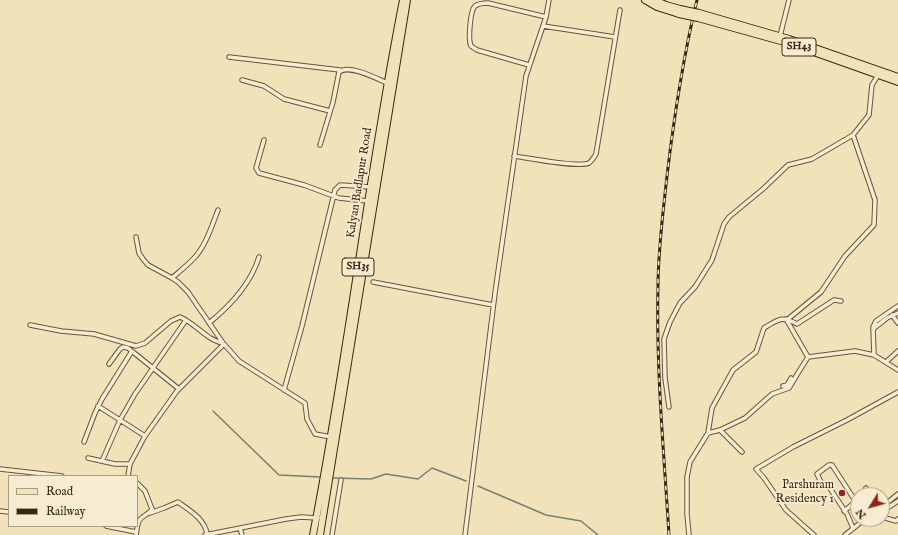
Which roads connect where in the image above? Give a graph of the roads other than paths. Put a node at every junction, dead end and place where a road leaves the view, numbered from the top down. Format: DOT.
graph roads {
  1 [pos="403,0"];
  2 [pos="407,0"];
  3 [pos="549,0"];
  4 [pos="645,0"];
  5 [pos="654,0"];
  6 [pos="790,0"];
  7 [pos="620,10"];
  8 [pos="680,12"];
  9 [pos="698,16"];
  10 [pos="546,17"];
  11 [pos="543,26"];
  12 [pos="780,36"];
  13 [pos="615,37"];
  14 [pos="229,58"];
  15 [pos="394,59"];
  16 [pos="530,65"];
  17 [pos="340,70"];
  18 [pos="879,73"];
  19 [pos="898,77"];
  20 [pos="242,80"];
  21 [pos="898,82"];
  22 [pos="387,83"];
  23 [pos="330,111"];
  24 [pos="853,135"];
  25 [pos="264,140"];
  26 [pos="320,145"];
  27 [pos="514,156"];
  28 [pos="374,187"];
  29 [pos="333,196"];
  30 [pos="368,201"];
  31 [pos="218,210"];
  32 [pos="366,236"];
  33 [pos="136,237"];
  34 [pos="259,257"];
  35 [pos="172,278"];
  36 [pos="374,282"];
  37 [pos="841,301"];
  38 [pos="493,305"];
  39 [pos="898,306"];
  40 [pos="898,313"];
  41 [pos="892,315"];
  42 [pos="787,319"];
  43 [pos="186,320"];
  44 [pos="209,323"];
  45 [pos="898,323"];
  46 [pos="30,325"];
  47 [pos="872,329"];
  48 [pos="224,344"];
  49 [pos="132,351"];
  50 [pos="898,351"];
  51 [pos="874,355"];
  52 [pos="808,357"];
  53 [pos="886,362"];
  54 [pos="109,364"];
  55 [pos="153,369"];
  56 [pos="898,370"];
  57 [pos="789,374"];
  58 [pos="792,380"];
  59 [pos="783,386"];
  60 [pos="179,389"];
  61 [pos="284,390"];
  62 [pos="898,392"];
  63 [pos="98,406"];
  64 [pos="669,407"];
  65 [pos="120,420"];
  66 [pos="720,430"];
  67 [pos="708,433"];
  68 [pos="145,436"];
  69 [pos="333,438"];
  70 [pos="84,442"];
  71 [pos="742,452"];
  72 [pos="88,458"];
  73 [pos="102,461"];
  74 [pos="130,464"];
  75 [pos="0,469"];
  76 [pos="53,475"];
  77 [pos="128,475"];
  78 [pos="340,480"];
  79 [pos="138,484"];
  80 [pos="850,491"];
  81 [pos="898,494"];
  82 [pos="890,501"];
  83 [pos="850,506"];
  84 [pos="844,511"];
  85 [pos="150,513"];
  86 [pos="320,519"];
  87 [pos="138,522"];
  88 [pos="110,527"];
  89 [pos="240,528"];
  90 [pos="853,528"];
  91 [pos="136,533"];
  92 [pos="206,535"];
  93 [pos="242,535"];
  94 [pos="314,535"];
  95 [pos="320,535"];
  96 [pos="332,535"];
  97 [pos="465,535"];
  98 [pos="689,535"];
  99 [pos="814,535"];
  100 [pos="846,535"];
  1 -- 15 [label="main road, Kalyan Badlapur Road / SH35"];
  2 -- 15 [label="main road, Kalyan Badlapur Road / SH35"];
  3 -- 10 [label="street"];
  4 -- 8 [label="main road, SH43"];
  5 -- 8 [label="main road, SH43"];
  6 -- 12 [label="street"];
  7 -- 13 [label="street"];
  8 -- 9 [label="main road, SH43, bridge"];
  9 -- 12 [label="main road, SH43"];
  9 -- 18 [label="main road, SH43"];
  10 -- 11 [label="street"];
  10 -- 16 [label="street"];
  11 -- 13 [label="street"];
  11 -- 16 [label="street"];
  12 -- 18 [label="main road, SH43"];
  13 -- 27 [label="street"];
  14 -- 17 [label="street"];
  15 -- 22 [label="main road, Kalyan Badlapur Road / SH35"];
  15 -- 28 [label="main road, Kalyan Badlapur Road / SH35"];
  16 -- 27 [label="street"];
  17 -- 22 [label="street"];
  17 -- 23 [label="street"];
  18 -- 19 [label="main road, SH43"];
  18 -- 21 [label="main road, SH43"];
  18 -- 24 [label="street"];
  20 -- 23 [label="street"];
  22 -- 28 [label="main road, Kalyan Badlapur Road / SH35"];
  23 -- 26 [label="street"];
  24 -- 42 [label="street"];
  24 -- 64 [label="street"];
  25 -- 29 [label="street"];
  27 -- 38 [label="street"];
  28 -- 29 [label="street"];
  28 -- 30 [label="main road, Kalyan Badlapur Road / SH35"];
  28 -- 32 [label="main road, Kalyan Badlapur Road / SH35"];
  29 -- 30 [label="street"];
  29 -- 61 [label="street"];
  30 -- 32 [label="main road, Kalyan Badlapur Road / SH35"];
  31 -- 35 [label="street"];
  32 -- 69 [label="main road, Kalyan Badlapur Road / SH35"];
  33 -- 35 [label="street"];
  34 -- 44 [label="street"];
  35 -- 44 [label="street"];
  36 -- 38 [label="street"];
  37 -- 42 [label="street"];
  38 -- 97 [label="street"];
  39 -- 47 [label="street"];
  40 -- 41 [label="street"];
  41 -- 45 [label="street"];
  41 -- 47 [label="street"];
  42 -- 52 [label="street"];
  42 -- 67 [label="street"];
  43 -- 46 [label="street"];
  43 -- 48 [label="street"];
  43 -- 55 [label="street"];
  44 -- 48 [label="street"];
  47 -- 51 [label="street"];
  48 -- 60 [label="street"];
  48 -- 61 [label="street"];
  49 -- 54 [label="street"];
  49 -- 55 [label="street"];
  49 -- 63 [label="street"];
  50 -- 53 [label="street"];
  51 -- 52 [label="street"];
  51 -- 53 [label="street"];
  52 -- 58 [label="street"];
  53 -- 56 [label="street"];
  55 -- 60 [label="street"];
  55 -- 65 [label="street"];
  57 -- 58 [label="street"];
  58 -- 59 [label="street"];
  58 -- 66 [label="street"];
  60 -- 68 [label="street"];
  61 -- 69 [label="street"];
  62 -- 99 [label="street"];
  63 -- 65 [label="street"];
  63 -- 70 [label="street"];
  65 -- 68 [label="street"];
  65 -- 73 [label="street"];
  66 -- 67 [label="street"];
  66 -- 71 [label="street"];
  67 -- 98 [label="street"];
  68 -- 74 [label="street"];
  69 -- 86 [label="main road, Kalyan Badlapur Road / SH35"];
  72 -- 73 [label="street"];
  73 -- 74 [label="street"];
  74 -- 77 [label="street"];
  75 -- 76 [label="street"];
  78 -- 96 [label="street"];
  79 -- 85 [label="street"];
  80 -- 84 [label="street"];
  81 -- 82 [label="street"];
  83 -- 84 [label="street"];
  84 -- 90 [label="street"];
  85 -- 87 [label="street"];
  85 -- 92 [label="street"];
  86 -- 89 [label="street"];
  86 -- 94 [label="main road, Kalyan Badlapur Road / SH35"];
  86 -- 95 [label="main road, Kalyan Badlapur Road / SH35"];
  88 -- 91 [label="street"];
  89 -- 92 [label="street"];
  89 -- 93 [label="street"];
  90 -- 100 [label="street"];
}
